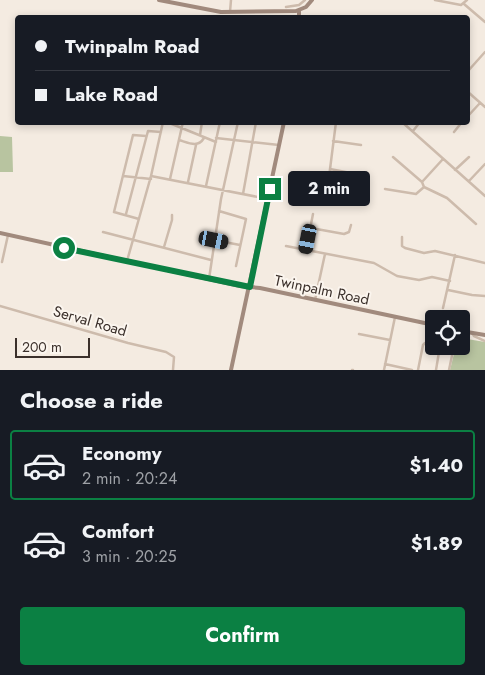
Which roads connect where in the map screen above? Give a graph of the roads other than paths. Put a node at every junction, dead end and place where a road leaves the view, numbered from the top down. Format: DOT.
graph roads {
  1 [pos="159,0"];
  2 [pos="231,0"];
  3 [pos="305,0"];
  4 [pos="312,0"];
  5 [pos="435,0"];
  6 [pos="467,0"];
  7 [pos="464,4"];
  8 [pos="286,7"];
  9 [pos="300,10"];
  10 [pos="230,12"];
  11 [pos="299,15"];
  12 [pos="485,22"];
  13 [pos="485,52"];
  14 [pos="470,69"];
  15 [pos="470,94"];
  16 [pos="480,103"];
  17 [pos="485,107"];
  18 [pos="470,114"];
  19 [pos="164,125"];
  20 [pos="172,125"];
  21 [pos="182,125"];
  22 [pos="202,125"];
  23 [pos="219,125"];
  24 [pos="237,125"];
  25 [pos="255,125"];
  26 [pos="283,125"];
  27 [pos="336,125"];
  28 [pos="405,125"];
  29 [pos="417,125"];
  30 [pos="460,125"];
  31 [pos="181,129"];
  32 [pos="412,131"];
  33 [pos="161,132"];
  34 [pos="454,132"];
  35 [pos="200,135"];
  36 [pos="146,136"];
  37 [pos="204,138"];
  38 [pos="178,140"];
  39 [pos="216,140"];
  40 [pos="234,140"];
  41 [pos="252,141"];
  42 [pos="333,141"];
  43 [pos="196,145"];
  44 [pos="279,145"];
  45 [pos="361,145"];
  46 [pos="393,157"];
  47 [pos="469,157"];
  48 [pos="443,160"];
  49 [pos="485,164"];
  50 [pos="330,169"];
  51 [pos="455,170"];
  52 [pos="361,175"];
  53 [pos="123,176"];
  54 [pos="151,177"];
  55 [pos="135,178"];
  56 [pos="170,179"];
  57 [pos="469,181"];
  58 [pos="422,182"];
  59 [pos="188,183"];
  60 [pos="206,186"];
  61 [pos="424,187"];
  62 [pos="385,189"];
  63 [pos="224,190"];
  64 [pos="242,194"];
  65 [pos="485,196"];
  66 [pos="268,200"];
  67 [pos="349,204"];
  68 [pos="219,212"];
  69 [pos="126,214"];
  70 [pos="313,214"];
  71 [pos="172,215"];
  72 [pos="139,219"];
  73 [pos="476,224"];
  74 [pos="351,225"];
  75 [pos="311,228"];
  76 [pos="103,232"];
  77 [pos="0,233"];
  78 [pos="8,235"];
  79 [pos="402,237"];
  80 [pos="133,240"];
  81 [pos="214,240"];
  82 [pos="240,246"];
  83 [pos="286,246"];
  84 [pos="164,248"];
  85 [pos="306,250"];
  86 [pos="325,254"];
  87 [pos="455,255"];
  88 [pos="211,260"];
  89 [pos="127,261"];
  90 [pos="2,262"];
  91 [pos="485,263"];
  92 [pos="236,266"];
  93 [pos="209,279"];
  94 [pos="252,279"];
  95 [pos="450,281"];
  96 [pos="240,286"];
  97 [pos="250,287"];
  98 [pos="260,288"];
  99 [pos="448,290"];
  100 [pos="248,296"];
  101 [pos="485,296"];
  102 [pos="315,300"];
  103 [pos="0,306"];
  104 [pos="443,308"];
  105 [pos="395,317"];
  106 [pos="425,323"];
  107 [pos="472,333"];
  108 [pos="359,334"];
  109 [pos="485,335"];
  110 [pos="390,340"];
  111 [pos="485,341"];
  112 [pos="425,343"];
  113 [pos="438,355"];
  114 [pos="452,355"];
  115 [pos="385,364"];
  116 [pos="173,370"];
  117 [pos="231,370"];
  118 [pos="384,370"];
  119 [pos="412,370"];
  120 [pos="418,370"];
  121 [pos="436,370"];
  122 [pos="449,370"];
  1 -- 10 [label="main road"];
  2 -- 10 [label="street"];
  3 -- 8 [label="street"];
  4 -- 9 [label="main road"];
  5 -- 7 [label="street"];
  6 -- 7 [label="street"];
  7 -- 12 [label="street"];
  9 -- 10 [label="main road"];
  9 -- 11 [label="main road"];
  13 -- 14 [label="street"];
  15 -- 16 [label="street"];
  16 -- 17 [label="street"];
  16 -- 18 [label="street"];
  19 -- 33 [label="street"];
  20 -- 31 [label="street"];
  21 -- 31 [label="street"];
  22 -- 35 [label="street"];
  23 -- 39 [label="street"];
  24 -- 40 [label="street"];
  25 -- 41 [label="street"];
  26 -- 44 [label="main road"];
  27 -- 42 [label="street"];
  28 -- 32 [label="street"];
  29 -- 32 [label="street"];
  30 -- 34 [label="street"];
  31 -- 35 [label="street"];
  31 -- 38 [label="street"];
  32 -- 48 [label="street"];
  33 -- 36 [label="street"];
  33 -- 54 [label="street"];
  35 -- 37 [label="street"];
  36 -- 53 [label="street"];
  36 -- 55 [label="street"];
  37 -- 39 [label="street"];
  37 -- 43 [label="street"];
  38 -- 43 [label="street"];
  38 -- 56 [label="street"];
  39 -- 40 [label="street"];
  39 -- 60 [label="street"];
  40 -- 41 [label="street"];
  40 -- 63 [label="street"];
  41 -- 44 [label="street"];
  41 -- 64 [label="street"];
  42 -- 45 [label="street"];
  42 -- 50 [label="street"];
  43 -- 59 [label="street"];
  44 -- 66 [label="main road"];
  46 -- 58 [label="street"];
  47 -- 51 [label="street"];
  48 -- 51 [label="street"];
  48 -- 58 [label="street"];
  49 -- 57 [label="street"];
  50 -- 52 [label="street"];
  50 -- 67 [label="street"];
  51 -- 57 [label="street"];
  53 -- 55 [label="street"];
  53 -- 69 [label="street"];
  54 -- 55 [label="street"];
  54 -- 56 [label="street"];
  54 -- 72 [label="street"];
  55 -- 69 [label="street"];
  56 -- 59 [label="street"];
  57 -- 65 [label="street"];
  58 -- 61 [label="street"];
  59 -- 60 [label="street"];
  60 -- 63 [label="street"];
  61 -- 62 [label="street"];
  61 -- 73 [label="street"];
  63 -- 64 [label="street"];
  63 -- 68 [label="street"];
  64 -- 66 [label="street"];
  66 -- 94 [label="main road"];
  68 -- 81 [label="street"];
  68 -- 82 [label="street"];
  69 -- 72 [label="street"];
  70 -- 75 [label="street"];
  71 -- 84 [label="street"];
  72 -- 80 [label="street"];
  74 -- 75 [label="street"];
  75 -- 85 [label="street"];
  76 -- 80 [label="street"];
  77 -- 78 [label="main road, Twinpalm Road"];
  78 -- 89 [label="main road, Twinpalm Road"];
  78 -- 90 [label="street"];
  79 -- 87 [label="street"];
  80 -- 84 [label="street"];
  80 -- 89 [label="street"];
  81 -- 82 [label="street"];
  81 -- 88 [label="street"];
  82 -- 92 [label="street"];
  83 -- 85 [label="street"];
  84 -- 88 [label="street"];
  85 -- 86 [label="street"];
  86 -- 95 [label="street"];
  86 -- 102 [label="street"];
  87 -- 91 [label="street"];
  87 -- 95 [label="street"];
  88 -- 93 [label="street"];
  89 -- 93 [label="main road, Twinpalm Road"];
  93 -- 96 [label="main road, Twinpalm Road"];
  94 -- 97 [label="main road"];
  94 -- 98 [label="main road"];
  95 -- 99 [label="street"];
  96 -- 97 [label="main road, Twinpalm Road"];
  96 -- 100 [label="main road"];
  97 -- 98 [label="main road, Twinpalm Road"];
  97 -- 100 [label="main road"];
  98 -- 102 [label="main road, Twinpalm Road"];
  99 -- 101 [label="street"];
  99 -- 104 [label="street"];
  100 -- 117 [label="main road"];
  102 -- 105 [label="main road, Twinpalm Road"];
  103 -- 116 [label="street, Serval Road"];
  105 -- 106 [label="main road, Twinpalm Road"];
  105 -- 110 [label="street"];
  107 -- 109 [label="main road"];
  107 -- 111 [label="street"];
  108 -- 110 [label="street"];
  110 -- 115 [label="street"];
  112 -- 120 [label="street"];
  113 -- 121 [label="street"];
  114 -- 122 [label="street"];
  115 -- 118 [label="street"];
  115 -- 119 [label="street"];
}
